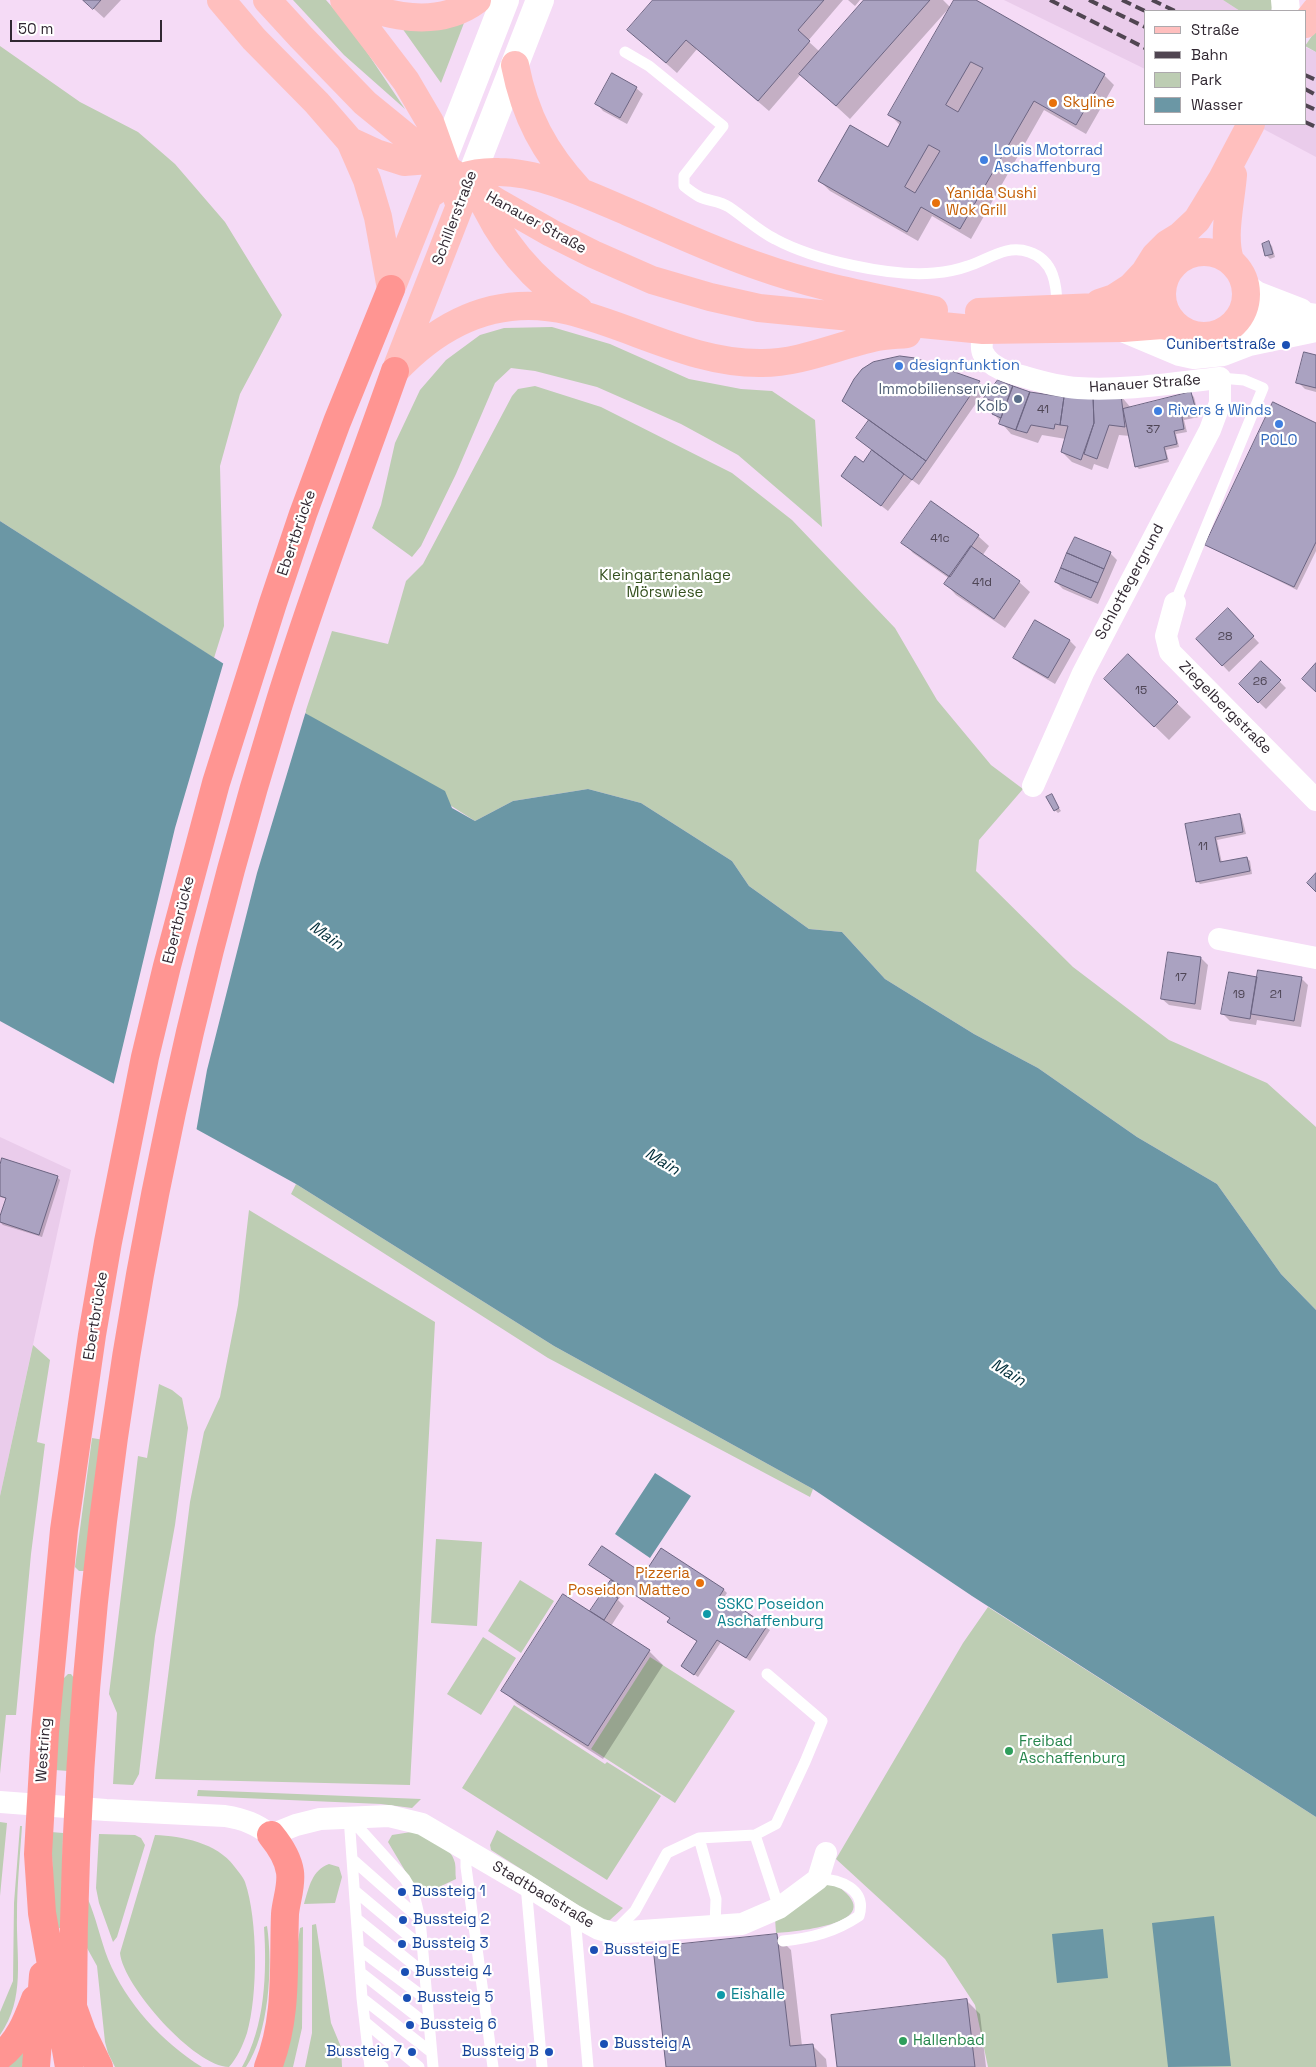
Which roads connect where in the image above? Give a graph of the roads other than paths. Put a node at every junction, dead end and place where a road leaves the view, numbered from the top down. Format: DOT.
graph roads {
  1 [pos="221,0"];
  2 [pos="267,0"];
  3 [pos="344,0"];
  4 [pos="477,0"];
  5 [pos="505,0"];
  6 [pos="540,0"];
  7 [pos="1316,10"];
  8 [pos="1306,23"];
  9 [pos="625,52"];
  10 [pos="515,64"];
  11 [pos="1247,132"];
  12 [pos="350,141"];
  13 [pos="457,158"];
  14 [pos="1234,174"];
  15 [pos="580,191"];
  16 [pos="1194,253"];
  17 [pos="1230,260"];
  18 [pos="1246,288"];
  19 [pos="391,290"];
  20 [pos="1161,296"];
  21 [pos="1057,308"];
  22 [pos="1084,308"];
  23 [pos="948,314"];
  24 [pos="840,316"];
  25 [pos="595,320"];
  26 [pos="1314,321"];
  27 [pos="1236,323"];
  28 [pos="1123,328"];
  29 [pos="1177,328"];
  30 [pos="983,330"];
  31 [pos="395,371"];
  32 [pos="1220,378"];
  33 [pos="337,422"];
  34 [pos="1175,603"];
  35 [pos="1033,786"];
  36 [pos="1316,800"];
  37 [pos="1219,939"];
  38 [pos="1316,958"];
  39 [pos="78,1433"];
  40 [pos="767,1674"];
  41 [pos="0,1802"];
  42 [pos="349,1817"];
  43 [pos="271,1835"];
  44 [pos="755,1835"];
  45 [pos="700,1838"];
  46 [pos="466,1849"];
  47 [pos="826,1853"];
  48 [pos="353,1860"];
  49 [pos="818,1879"];
  50 [pos="526,1885"];
  51 [pos="355,1891"];
  52 [pos="779,1908"];
  53 [pos="575,1916"];
  54 [pos="357,1919"];
  55 [pos="420,1919"];
  56 [pos="715,1926"];
  57 [pos="613,1933"];
  58 [pos="47,1936"];
  59 [pos="783,1941"];
  60 [pos="422,1947"];
  61 [pos="359,1949"];
  62 [pos="360,1972"];
  63 [pos="424,1973"];
  64 [pos="42,1976"];
  65 [pos="362,1998"];
  66 [pos="426,1999"];
  67 [pos="74,2007"];
  68 [pos="365,2022"];
  69 [pos="429,2026"];
  70 [pos="431,2052"];
  71 [pos="0,2056"];
  72 [pos="369,2062"];
  73 [pos="36,2066"];
  74 [pos="69,2067"];
  75 [pos="74,2067"];
  76 [pos="99,2067"];
  77 [pos="268,2067"];
  78 [pos="383,2067"];
  79 [pos="419,2067"];
  80 [pos="433,2067"];
  81 [pos="493,2067"];
  82 [pos="542,2067"];
  83 [pos="588,2067"];
  1 -- 12 [label="main road"];
  2 -- 24 [label="main road, Hanauer Straße"];
  3 -- 4 [label="main road"];
  3 -- 13 [label="main road"];
  5 -- 13 [label="main road, Schillerstraße"];
  6 -- 10 [label="main road, Schillerstraße"];
  7 -- 8 [label="main road"];
  9 -- 21 [label="lane"];
  10 -- 13 [label="main road, Schillerstraße"];
  10 -- 15 [label="main road"];
  11 -- 14 [label="main road"];
  11 -- 22 [label="main road"];
  12 -- 13 [label="main road"];
  12 -- 19 [label="main road"];
  13 -- 15 [label="main road"];
  13 -- 19 [label="main road, Schillerstraße"];
  13 -- 25 [label="main road"];
  13 -- 31 [label="main road, Schillerstraße"];
  14 -- 16 [label="main road"];
  14 -- 17 [label="main road"];
  15 -- 23 [label="main road"];
  16 -- 17 [label="main road"];
  16 -- 20 [label="main road"];
  17 -- 18 [label="main road"];
  18 -- 26 [label="main road"];
  18 -- 27 [label="main road"];
  19 -- 33 [label="highway, Schillerstraße"];
  20 -- 22 [label="main road, Hanauer Straße"];
  20 -- 29 [label="main road"];
  21 -- 22 [label="main road, Hanauer Straße"];
  21 -- 23 [label="main road, Hanauer Straße"];
  23 -- 24 [label="main road, Hanauer Straße"];
  24 -- 30 [label="main road, Hanauer Straße"];
  25 -- 30 [label="main road"];
  25 -- 31 [label="main road"];
  26 -- 27 [label="main road"];
  26 -- 28 [label="main road"];
  27 -- 29 [label="main road"];
  28 -- 29 [label="main road, Hanauer Straße"];
  28 -- 30 [label="main road, Hanauer Straße"];
  30 -- 32 [label="street, Hanauer Straße"];
  31 -- 67 [label="highway, Schillerstraße"];
  32 -- 34 [label="lane"];
  32 -- 35 [label="street, Schlotfegergrund"];
  33 -- 39 [label="highway, Ebertbrücke"];
  34 -- 36 [label="street, Ziegelbergstraße"];
  37 -- 38 [label="street"];
  39 -- 58 [label="highway, Westring"];
  40 -- 44 [label="lane"];
  41 -- 43 [label="street"];
  42 -- 43 [label="street, Stadtbadstraße"];
  42 -- 46 [label="street, Stadtbadstraße"];
  42 -- 48 [label="lane"];
  42 -- 55 [label="lane"];
  43 -- 77 [label="highway"];
  44 -- 45 [label="lane"];
  44 -- 52 [label="lane"];
  45 -- 56 [label="lane"];
  45 -- 57 [label="lane"];
  46 -- 50 [label="street, Stadtbadstraße"];
  46 -- 81 [label="lane"];
  47 -- 49 [label="street"];
  48 -- 51 [label="lane"];
  48 -- 55 [label="lane"];
  49 -- 52 [label="street, Stadtbadstraße"];
  49 -- 59 [label="lane"];
  50 -- 53 [label="street, Stadtbadstraße"];
  50 -- 82 [label="lane"];
  51 -- 54 [label="lane"];
  51 -- 60 [label="lane"];
  52 -- 56 [label="street, Stadtbadstraße"];
  53 -- 57 [label="street, Stadtbadstraße"];
  53 -- 83 [label="lane"];
  54 -- 61 [label="lane"];
  54 -- 63 [label="lane"];
  55 -- 60 [label="lane"];
  56 -- 57 [label="street, Stadtbadstraße"];
  58 -- 64 [label="highway"];
  58 -- 74 [label="highway, Westring"];
  60 -- 63 [label="lane"];
  61 -- 62 [label="lane"];
  61 -- 66 [label="lane"];
  62 -- 65 [label="lane"];
  62 -- 69 [label="lane"];
  63 -- 66 [label="lane"];
  64 -- 71 [label="highway"];
  64 -- 73 [label="highway"];
  65 -- 68 [label="lane"];
  65 -- 70 [label="lane"];
  66 -- 69 [label="lane"];
  67 -- 75 [label="highway"];
  67 -- 76 [label="highway"];
  68 -- 72 [label="lane"];
  68 -- 79 [label="lane"];
  69 -- 70 [label="lane"];
  70 -- 80 [label="lane"];
  72 -- 78 [label="lane"];
}
